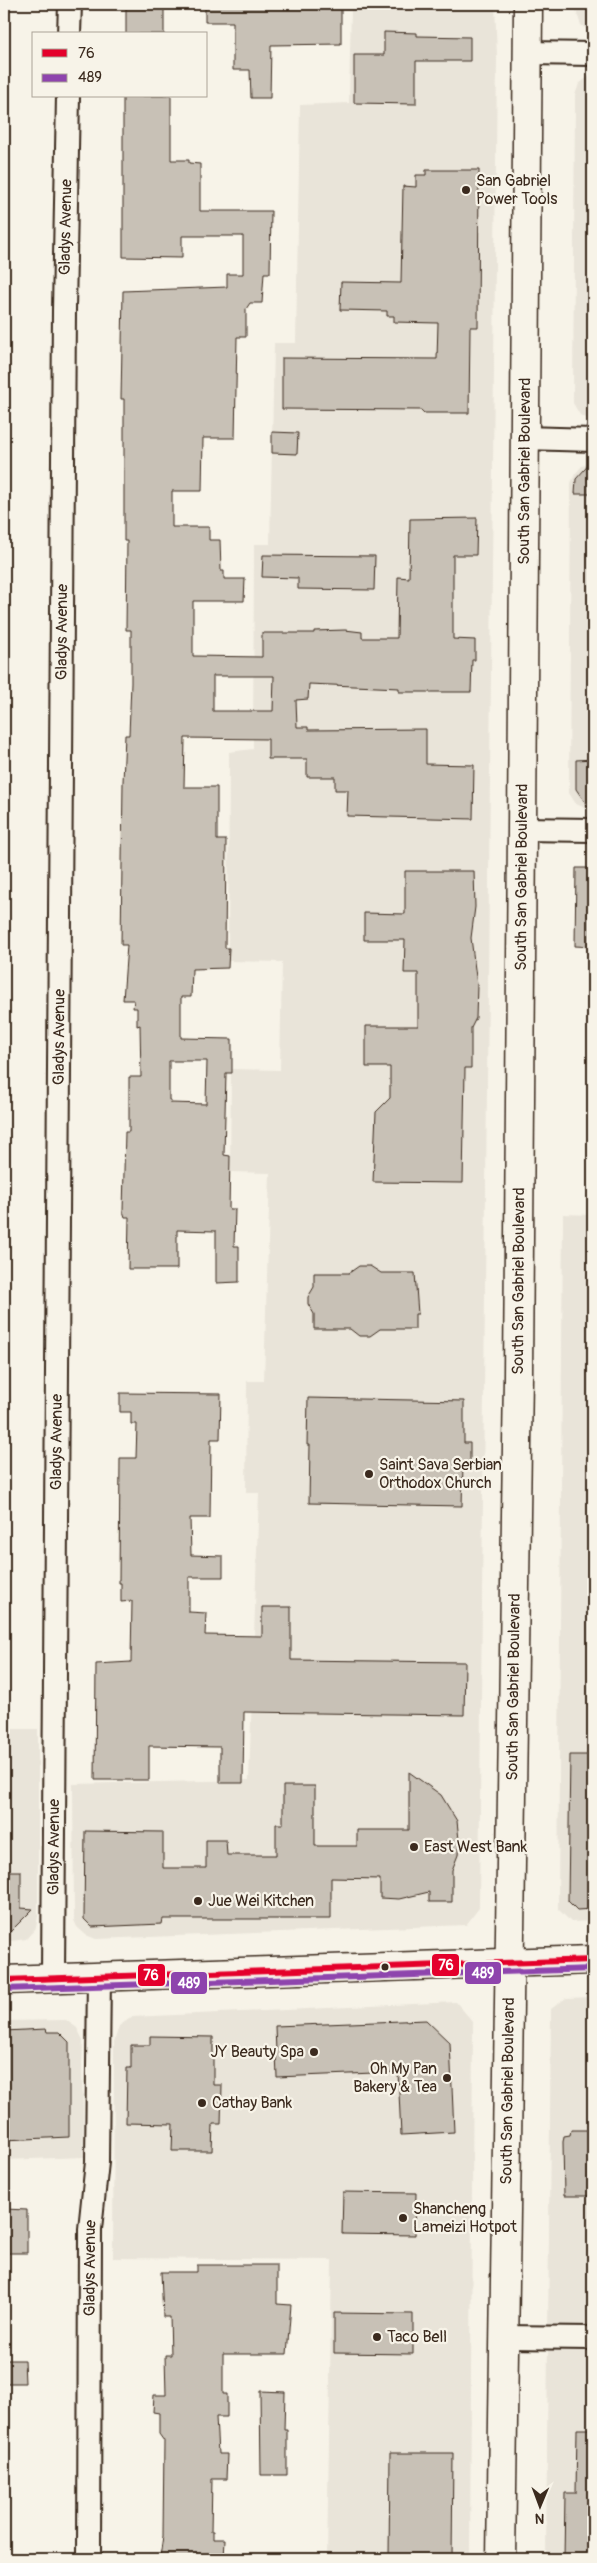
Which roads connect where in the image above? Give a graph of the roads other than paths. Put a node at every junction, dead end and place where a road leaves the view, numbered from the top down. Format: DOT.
graph roads {
  1 [pos="70,4"];
  2 [pos="528,4"];
  3 [pos="69,32"];
  4 [pos="527,53"];
  5 [pos="593,54"];
  6 [pos="68,98"];
  7 [pos="524,438"];
  8 [pos="593,440"];
  9 [pos="522,830"];
  10 [pos="593,830"];
  11 [pos="593,1960"];
  12 [pos="508,1964"];
  13 [pos="99,1975"];
  14 [pos="53,1977"];
  15 [pos="4,1980"];
  16 [pos="503,2337"];
  17 [pos="593,2338"];
  18 [pos="89,2559"];
  19 [pos="500,2559"];
  1 -- 3 [label="street"];
  2 -- 4 [label="main road, South San Gabriel Boulevard"];
  4 -- 5 [label="street"];
  4 -- 7 [label="main road, South San Gabriel Boulevard"];
  6 -- 14 [label="street, Gladys Avenue"];
  7 -- 8 [label="street"];
  7 -- 9 [label="main road, South San Gabriel Boulevard"];
  9 -- 10 [label="street"];
  9 -- 12 [label="main road, South San Gabriel Boulevard"];
  11 -- 12 [label="main road"];
  12 -- 13 [label="main road"];
  12 -- 16 [label="main road, South San Gabriel Boulevard"];
  13 -- 14 [label="main road"];
  13 -- 18 [label="street, Gladys Avenue"];
  14 -- 15 [label="main road"];
  16 -- 17 [label="street"];
  16 -- 19 [label="main road, South San Gabriel Boulevard"];
}
